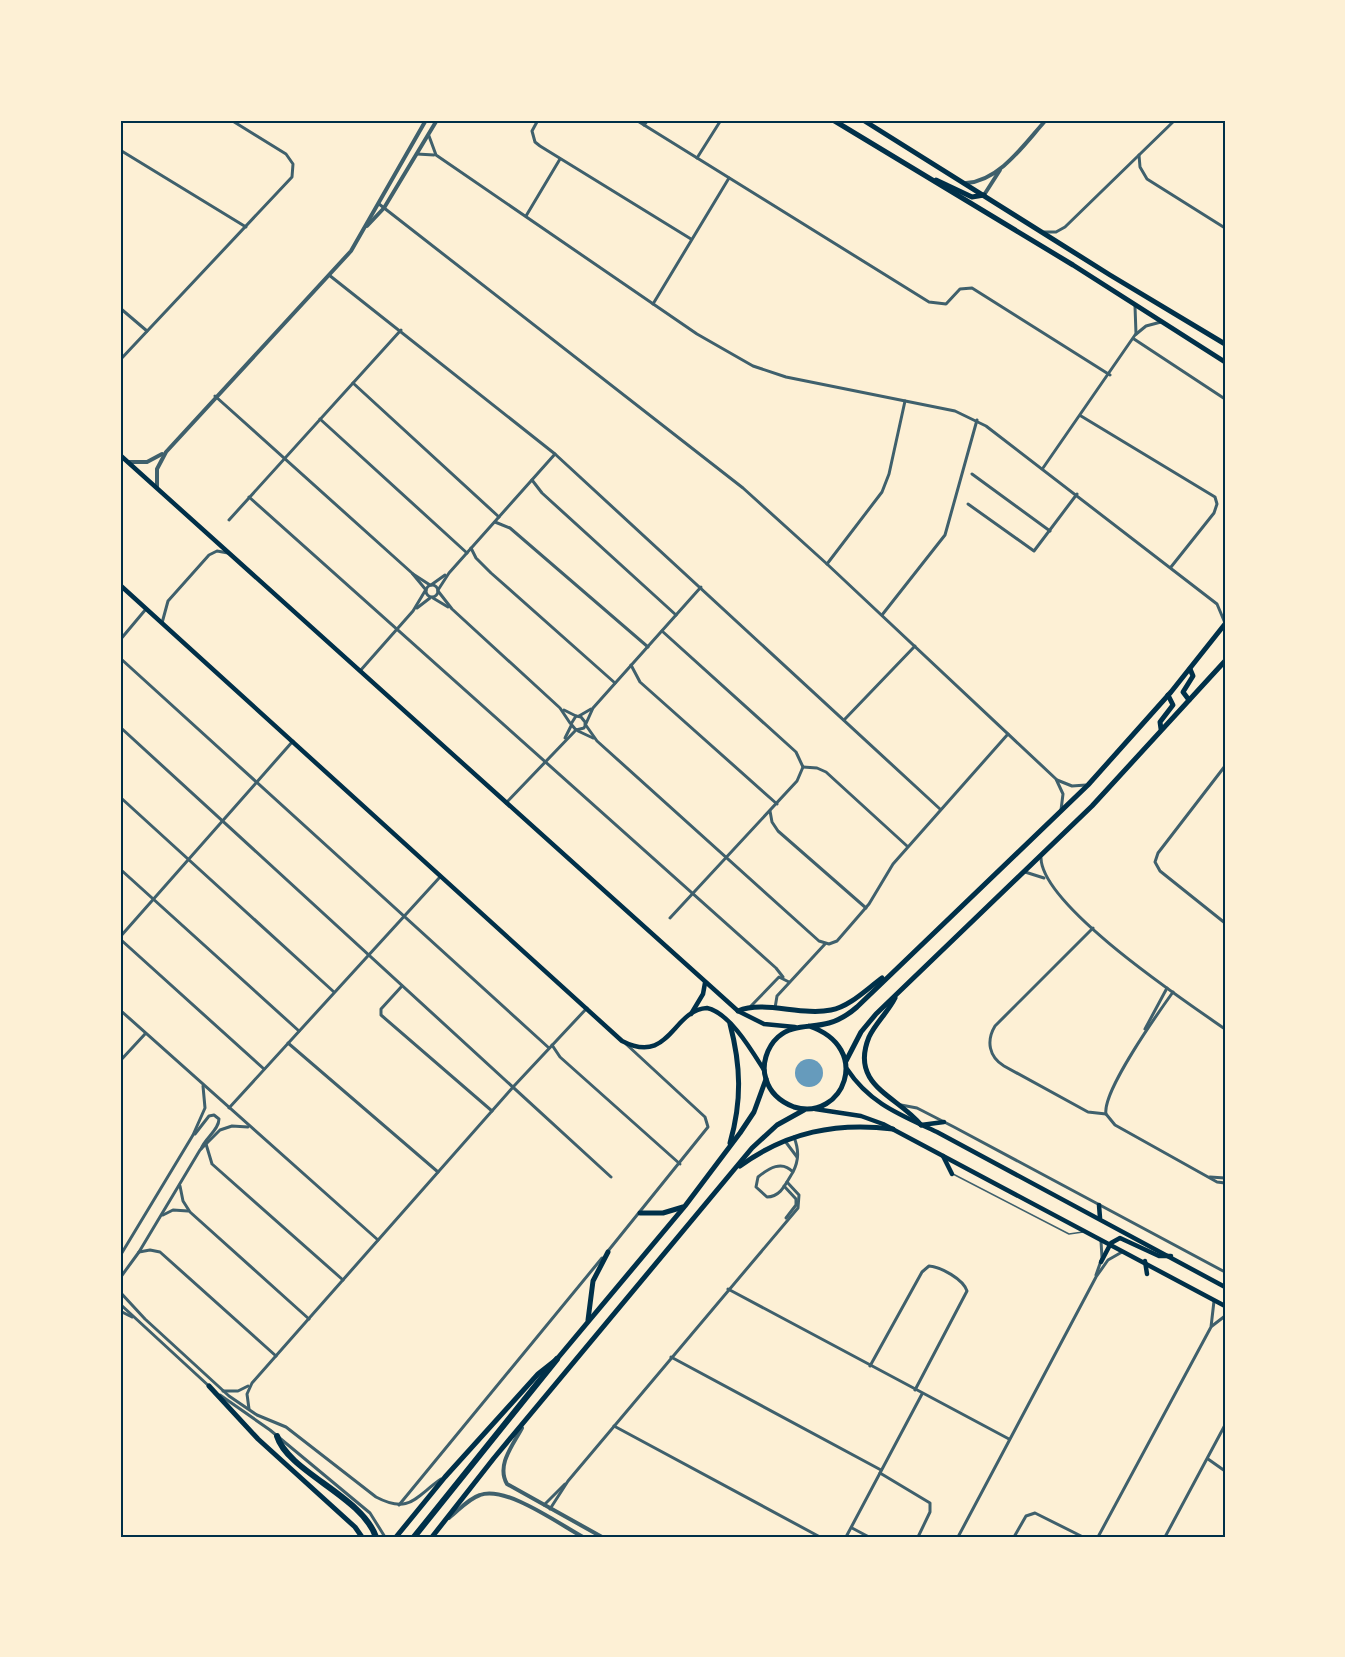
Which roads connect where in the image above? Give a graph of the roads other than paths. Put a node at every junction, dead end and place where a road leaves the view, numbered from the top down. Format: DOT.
graph roads {
  1 [pos="231,120"];
  2 [pos="426,120"];
  3 [pos="437,120"];
  4 [pos="538,120"];
  5 [pos="636,120"];
  6 [pos="648,120"];
  7 [pos="721,120"];
  8 [pos="833,120"];
  9 [pos="863,120"];
  10 [pos="1046,120"];
  11 [pos="1175,120"];
  12 [pos="644,125"];
  13 [pos="428,134"];
  14 [pos="122,151"];
  15 [pos="416,154"];
  16 [pos="436,155"];
  17 [pos="1138,156"];
  18 [pos="120,157"];
  19 [pos="697,158"];
  20 [pos="560,159"];
  21 [pos="1002,166"];
  22 [pos="729,178"];
  23 [pos="932,178"];
  24 [pos="966,183"];
  25 [pos="984,195"];
  26 [pos="379,204"];
  27 [pos="384,208"];
  28 [pos="526,216"];
  29 [pos="246,227"];
  30 [pos="367,227"];
  31 [pos="1225,228"];
  32 [pos="1042,232"];
  33 [pos="691,239"];
  34 [pos="329,275"];
  35 [pos="653,304"];
  36 [pos="1135,306"];
  37 [pos="120,308"];
  38 [pos="1161,322"];
  39 [pos="400,330"];
  40 [pos="147,331"];
  41 [pos="1134,337"];
  42 [pos="1225,344"];
  43 [pos="120,360"];
  44 [pos="1225,362"];
  45 [pos="1110,375"];
  46 [pos="353,383"];
  47 [pos="215,396"];
  48 [pos="1225,399"];
  49 [pos="905,401"];
  50 [pos="1081,416"];
  51 [pos="320,419"];
  52 [pos="977,420"];
  53 [pos="166,452"];
  54 [pos="555,454"];
  55 [pos="120,455"];
  56 [pos="285,459"];
  57 [pos="129,462"];
  58 [pos="1043,468"];
  59 [pos="972,474"];
  60 [pos="532,480"];
  61 [pos="157,487"];
  62 [pos="1077,494"];
  63 [pos="249,497"];
  64 [pos="968,504"];
  65 [pos="499,517"];
  66 [pos="229,520"];
  67 [pos="495,522"];
  68 [pos="1050,531"];
  69 [pos="471,548"];
  70 [pos="467,552"];
  71 [pos="229,553"];
  72 [pos="827,564"];
  73 [pos="1171,567"];
  74 [pos="412,573"];
  75 [pos="449,573"];
  76 [pos="120,585"];
  77 [pos="430,585"];
  78 [pos="702,587"];
  79 [pos="438,590"];
  80 [pos="425,591"];
  81 [pos="432,597"];
  82 [pos="1217,604"];
  83 [pos="1225,605"];
  84 [pos="146,609"];
  85 [pos="452,609"];
  86 [pos="413,611"];
  87 [pos="676,615"];
  88 [pos="882,615"];
  89 [pos="162,623"];
  90 [pos="1225,625"];
  91 [pos="398,629"];
  92 [pos="662,631"];
  93 [pos="120,640"];
  94 [pos="915,646"];
  95 [pos="648,647"];
  96 [pos="120,658"];
  97 [pos="1225,661"];
  98 [pos="632,665"];
  99 [pos="1190,669"];
  100 [pos="360,671"];
  101 [pos="615,683"];
  102 [pos="1168,695"];
  103 [pos="1189,700"];
  104 [pos="560,708"];
  105 [pos="593,708"];
  106 [pos="578,716"];
  107 [pos="844,720"];
  108 [pos="585,723"];
  109 [pos="571,725"];
  110 [pos="120,727"];
  111 [pos="1161,729"];
  112 [pos="577,730"];
  113 [pos="1008,734"];
  114 [pos="564,740"];
  115 [pos="293,741"];
  116 [pos="597,741"];
  117 [pos="543,763"];
  118 [pos="1225,766"];
  119 [pos="803,767"];
  120 [pos="1056,779"];
  121 [pos="257,783"];
  122 [pos="1088,785"];
  123 [pos="120,797"];
  124 [pos="506,803"];
  125 [pos="777,804"];
  126 [pos="940,809"];
  127 [pos="1061,810"];
  128 [pos="770,811"];
  129 [pos="223,821"];
  130 [pos="908,846"];
  131 [pos="1041,856"];
  132 [pos="725,857"];
  133 [pos="188,860"];
  134 [pos="120,869"];
  135 [pos="1023,872"];
  136 [pos="441,875"];
  137 [pos="1048,881"];
  138 [pos="691,895"];
  139 [pos="153,900"];
  140 [pos="866,908"];
  141 [pos="405,915"];
  142 [pos="670,918"];
  143 [pos="1225,922"];
  144 [pos="1093,928"];
  145 [pos="120,938"];
  146 [pos="825,944"];
  147 [pos="369,954"];
  148 [pos="891,973"];
  149 [pos="783,977"];
  150 [pos="789,982"];
  151 [pos="705,983"];
  152 [pos="403,985"];
  153 [pos="1167,988"];
  154 [pos="334,992"];
  155 [pos="1173,992"];
  156 [pos="897,995"];
  157 [pos="751,1006"];
  158 [pos="587,1008"];
  159 [pos="120,1010"];
  160 [pos="775,1010"];
  161 [pos="738,1011"];
  162 [pos="691,1014"];
  163 [pos="730,1024"];
  164 [pos="809,1026"];
  165 [pos="798,1027"];
  166 [pos="1225,1028"];
  167 [pos="299,1031"];
  168 [pos="146,1033"];
  169 [pos="1144,1034"];
  170 [pos="622,1041"];
  171 [pos="288,1043"];
  172 [pos="551,1046"];
  173 [pos="120,1061"];
  174 [pos="847,1065"];
  175 [pos="264,1069"];
  176 [pos="764,1070"];
  177 [pos="766,1079"];
  178 [pos="202,1085"];
  179 [pos="514,1086"];
  180 [pos="901,1104"];
  181 [pos="229,1108"];
  182 [pos="815,1109"];
  183 [pos="804,1110"];
  184 [pos="492,1111"];
  185 [pos="1106,1114"];
  186 [pos="944,1122"];
  187 [pos="921,1125"];
  188 [pos="250,1127"];
  189 [pos="893,1129"];
  190 [pos="193,1135"];
  191 [pos="794,1137"];
  192 [pos="784,1141"];
  193 [pos="206,1144"];
  194 [pos="729,1147"];
  195 [pos="200,1150"];
  196 [pos="943,1155"];
  197 [pos="798,1159"];
  198 [pos="680,1164"];
  199 [pos="734,1170"];
  200 [pos="438,1172"];
  201 [pos="793,1172"];
  202 [pos="952,1174"];
  203 [pos="611,1177"];
  204 [pos="1225,1180"];
  205 [pos="787,1182"];
  206 [pos="180,1185"];
  207 [pos="784,1186"];
  208 [pos="1099,1205"];
  209 [pos="685,1206"];
  210 [pos="190,1212"];
  211 [pos="640,1213"];
  212 [pos="161,1216"];
  213 [pos="1100,1218"];
  214 [pos="778,1230"];
  215 [pos="1087,1231"];
  216 [pos="1101,1238"];
  217 [pos="378,1240"];
  218 [pos="1111,1244"];
  219 [pos="1126,1251"];
  220 [pos="139,1252"];
  221 [pos="608,1252"];
  222 [pos="120,1254"];
  223 [pos="1171,1256"];
  224 [pos="1145,1261"];
  225 [pos="1101,1262"];
  226 [pos="1225,1272"];
  227 [pos="1147,1274"];
  228 [pos="1096,1277"];
  229 [pos="120,1278"];
  230 [pos="343,1280"];
  231 [pos="1225,1287"];
  232 [pos="728,1289"];
  233 [pos="120,1292"];
  234 [pos="1213,1299"];
  235 [pos="120,1304"];
  236 [pos="1225,1306"];
  237 [pos="120,1311"];
  238 [pos="1225,1316"];
  239 [pos="309,1319"];
  240 [pos="137,1320"];
  241 [pos="586,1324"];
  242 [pos="1211,1327"];
  243 [pos="276,1356"];
  244 [pos="671,1358"];
  245 [pos="557,1359"];
  246 [pos="870,1366"];
  247 [pos="252,1383"];
  248 [pos="209,1386"];
  249 [pos="915,1390"];
  250 [pos="222,1391"];
  251 [pos="922,1394"];
  252 [pos="249,1409"];
  253 [pos="523,1425"];
  254 [pos="1225,1425"];
  255 [pos="614,1426"];
  256 [pos="277,1436"];
  257 [pos="1009,1439"];
  258 [pos="1208,1459"];
  259 [pos="1225,1471"];
  260 [pos="880,1472"];
  261 [pos="445,1477"];
  262 [pos="568,1481"];
  263 [pos="399,1504"];
  264 [pos="544,1505"];
  265 [pos="550,1509"];
  266 [pos="442,1524"];
  267 [pos="852,1528"];
  268 [pos="362,1537"];
  269 [pos="376,1537"];
  270 [pos="385,1537"];
  271 [pos="396,1537"];
  272 [pos="414,1537"];
  273 [pos="432,1537"];
  274 [pos="583,1537"];
  275 [pos="602,1537"];
  276 [pos="820,1537"];
  277 [pos="846,1537"];
  278 [pos="869,1537"];
  279 [pos="918,1537"];
  280 [pos="958,1537"];
  281 [pos="1014,1537"];
  282 [pos="1083,1537"];
  283 [pos="1098,1537"];
  284 [pos="1165,1537"];
  1 -- 29 [label="street"];
  2 -- 26 [label="street"];
  3 -- 13 [label="street"];
  4 -- 20 [label="street"];
  5 -- 12 [label="street"];
  6 -- 12 [label="street"];
  7 -- 19 [label="street"];
  8 -- 23 [label="main road"];
  9 -- 24 [label="main road"];
  10 -- 21 [label="street"];
  11 -- 17 [label="street"];
  12 -- 19 [label="street"];
  13 -- 15 [label="street"];
  13 -- 16 [label="street"];
  14 -- 18 [label="street"];
  14 -- 29 [label="street"];
  15 -- 16 [label="street"];
  15 -- 27 [label="street"];
  16 -- 28 [label="street"];
  17 -- 31 [label="street"];
  17 -- 32 [label="street"];
  19 -- 22 [label="street"];
  20 -- 28 [label="street"];
  20 -- 33 [label="street"];
  21 -- 24 [label="street"];
  21 -- 25 [label="street"];
  22 -- 33 [label="street"];
  22 -- 45 [label="street"];
  23 -- 25 [label="main road"];
  23 -- 36 [label="main road"];
  24 -- 25 [label="main road"];
  25 -- 32 [label="main road"];
  26 -- 27 [label="street"];
  26 -- 30 [label="street"];
  27 -- 30 [label="street"];
  27 -- 72 [label="street"];
  28 -- 35 [label="street"];
  29 -- 40 [label="street"];
  30 -- 34 [label="street"];
  32 -- 42 [label="main road"];
  33 -- 35 [label="street"];
  34 -- 39 [label="street"];
  34 -- 47 [label="street"];
  35 -- 49 [label="street"];
  36 -- 38 [label="main road"];
  36 -- 41 [label="street"];
  37 -- 40 [label="street"];
  38 -- 41 [label="street"];
  38 -- 44 [label="main road"];
  39 -- 46 [label="street"];
  39 -- 54 [label="street"];
  40 -- 43 [label="street"];
  41 -- 45 [label="street"];
  41 -- 48 [label="street"];
  45 -- 50 [label="street"];
  46 -- 51 [label="street"];
  46 -- 65 [label="street"];
  47 -- 53 [label="street"];
  47 -- 56 [label="street"];
  49 -- 52 [label="street"];
  49 -- 72 [label="street"];
  50 -- 58 [label="street"];
  50 -- 73 [label="street"];
  51 -- 56 [label="street"];
  51 -- 70 [label="street"];
  52 -- 58 [label="street"];
  52 -- 88 [label="street"];
  53 -- 57 [label="street"];
  53 -- 61 [label="street"];
  54 -- 60 [label="street"];
  54 -- 78 [label="street"];
  55 -- 57 [label="main road"];
  56 -- 63 [label="street"];
  56 -- 74 [label="street"];
  57 -- 61 [label="main road"];
  58 -- 62 [label="street"];
  59 -- 68 [label="street"];
  60 -- 65 [label="street"];
  60 -- 87 [label="street"];
  61 -- 71 [label="main road"];
  62 -- 68 [label="street"];
  62 -- 73 [label="street"];
  63 -- 66 [label="street"];
  63 -- 91 [label="street"];
  64 -- 68 [label="street"];
  65 -- 67 [label="street"];
  67 -- 69 [label="street"];
  67 -- 95 [label="street"];
  69 -- 70 [label="street"];
  69 -- 101 [label="street"];
  70 -- 75 [label="street"];
  71 -- 89 [label="street"];
  71 -- 100 [label="main road"];
  72 -- 88 [label="street"];
  73 -- 82 [label="street"];
  74 -- 77 [label="street"];
  74 -- 80 [label="street"];
  75 -- 77 [label="street"];
  75 -- 79 [label="street"];
  76 -- 84 [label="main road"];
  77 -- 79 [label="street"];
  77 -- 80 [label="street"];
  78 -- 87 [label="street"];
  78 -- 107 [label="street"];
  79 -- 81 [label="street"];
  79 -- 85 [label="street"];
  80 -- 81 [label="street"];
  80 -- 86 [label="street"];
  81 -- 85 [label="street"];
  81 -- 86 [label="street"];
  82 -- 83 [label="street"];
  82 -- 90 [label="street"];
  84 -- 89 [label="main road"];
  84 -- 93 [label="street"];
  85 -- 104 [label="street"];
  86 -- 91 [label="street"];
  87 -- 92 [label="street"];
  88 -- 94 [label="street"];
  89 -- 115 [label="main road"];
  90 -- 99 [label="main road"];
  91 -- 100 [label="street"];
  91 -- 117 [label="street"];
  92 -- 95 [label="street"];
  92 -- 119 [label="street"];
  94 -- 107 [label="street"];
  94 -- 113 [label="street"];
  95 -- 98 [label="street"];
  96 -- 121 [label="street"];
  97 -- 103 [label="main road"];
  98 -- 101 [label="street"];
  98 -- 125 [label="street"];
  99 -- 102 [label="main road"];
  99 -- 103 [label="main road"];
  100 -- 124 [label="main road"];
  101 -- 105 [label="street"];
  102 -- 111 [label="main road"];
  102 -- 122 [label="main road"];
  103 -- 111 [label="main road"];
  104 -- 106 [label="street"];
  104 -- 109 [label="street"];
  105 -- 106 [label="street"];
  105 -- 108 [label="street"];
  106 -- 108 [label="street"];
  106 -- 109 [label="street"];
  107 -- 126 [label="street"];
  108 -- 112 [label="street"];
  108 -- 116 [label="street"];
  109 -- 112 [label="street"];
  109 -- 114 [label="street"];
  110 -- 129 [label="street"];
  111 -- 131 [label="main road"];
  112 -- 114 [label="street"];
  112 -- 116 [label="street"];
  113 -- 120 [label="street"];
  113 -- 126 [label="street"];
  114 -- 117 [label="street"];
  115 -- 121 [label="street"];
  115 -- 136 [label="main road"];
  116 -- 132 [label="street"];
  117 -- 124 [label="street"];
  117 -- 138 [label="street"];
  118 -- 143 [label="street"];
  119 -- 125 [label="street"];
  119 -- 130 [label="street"];
  120 -- 122 [label="street"];
  120 -- 127 [label="street"];
  121 -- 129 [label="street"];
  121 -- 141 [label="street"];
  122 -- 127 [label="main road"];
  123 -- 133 [label="street"];
  124 -- 151 [label="main road"];
  125 -- 128 [label="street"];
  126 -- 130 [label="street"];
  127 -- 148 [label="main road"];
  128 -- 132 [label="street"];
  128 -- 140 [label="street"];
  129 -- 133 [label="street"];
  129 -- 147 [label="street"];
  130 -- 140 [label="street"];
  131 -- 135 [label="main road"];
  131 -- 137 [label="street"];
  132 -- 138 [label="street"];
  132 -- 146 [label="street"];
  133 -- 139 [label="street"];
  133 -- 154 [label="street"];
  134 -- 139 [label="street"];
  135 -- 137 [label="street"];
  135 -- 156 [label="main road"];
  136 -- 141 [label="street"];
  136 -- 158 [label="main road"];
  137 -- 144 [label="street"];
  138 -- 142 [label="street"];
  138 -- 149 [label="street"];
  139 -- 145 [label="street"];
  139 -- 167 [label="street"];
  140 -- 146 [label="street"];
  141 -- 147 [label="street"];
  141 -- 172 [label="street"];
  144 -- 153 [label="street"];
  144 -- 185 [label="street"];
  145 -- 175 [label="street"];
  146 -- 150 [label="street"];
  147 -- 152 [label="street"];
  147 -- 154 [label="street"];
  148 -- 160 [label="main road"];
  148 -- 164 [label="main road"];
  149 -- 150 [label="street"];
  149 -- 157 [label="street"];
  150 -- 160 [label="street"];
  151 -- 161 [label="main road"];
  151 -- 162 [label="main road"];
  152 -- 179 [label="street"];
  152 -- 184 [label="street"];
  153 -- 155 [label="street"];
  153 -- 169 [label="street"];
  154 -- 167 [label="street"];
  155 -- 166 [label="street"];
  155 -- 169 [label="street"];
  156 -- 174 [label="main road"];
  156 -- 180 [label="main road"];
  157 -- 160 [label="main road"];
  157 -- 161 [label="main road"];
  158 -- 170 [label="main road"];
  158 -- 172 [label="street"];
  159 -- 168 [label="street"];
  161 -- 165 [label="main road"];
  162 -- 163 [label="main road"];
  162 -- 170 [label="main road"];
  163 -- 176 [label="main road"];
  163 -- 194 [label="main road"];
  164 -- 165 [label="main road"];
  164 -- 174 [label="main road"];
  165 -- 176 [label="main road"];
  167 -- 171 [label="street"];
  168 -- 173 [label="street"];
  168 -- 178 [label="street"];
  169 -- 185 [label="street"];
  170 -- 198 [label="street"];
  171 -- 175 [label="street"];
  171 -- 200 [label="street"];
  172 -- 179 [label="street"];
  172 -- 198 [label="street"];
  174 -- 182 [label="main road"];
  174 -- 187 [label="main road"];
  175 -- 181 [label="street"];
  176 -- 177 [label="main road"];
  177 -- 183 [label="main road"];
  177 -- 194 [label="main road"];
  178 -- 181 [label="street"];
  178 -- 190 [label="street"];
  179 -- 184 [label="street"];
  179 -- 203 [label="street"];
  180 -- 186 [label="street"];
  180 -- 187 [label="main road"];
  181 -- 188 [label="street"];
  182 -- 183 [label="main road"];
  182 -- 189 [label="main road"];
  183 -- 199 [label="main road"];
  184 -- 200 [label="street"];
  185 -- 204 [label="street"];
  186 -- 187 [label="main road"];
  186 -- 208 [label="street"];
  187 -- 213 [label="main road"];
  188 -- 193 [label="street"];
  188 -- 217 [label="street"];
  189 -- 191 [label="main road"];
  189 -- 196 [label="main road"];
  190 -- 195 [label="street"];
  190 -- 222 [label="street"];
  191 -- 192 [label="main road"];
  191 -- 197 [label="street"];
  192 -- 197 [label="street"];
  192 -- 199 [label="main road"];
  193 -- 195 [label="street"];
  193 -- 230 [label="street"];
  194 -- 209 [label="main road"];
  195 -- 206 [label="street"];
  196 -- 202 [label="main road"];
  196 -- 215 [label="main road"];
  197 -- 201 [label="street"];
  198 -- 211 [label="street"];
  199 -- 253 [label="main road"];
  200 -- 217 [label="street"];
  201 -- 205 [label="street"];
  201 -- 207 [label="street"];
  202 -- 215 [label="lane"];
  205 -- 207 [label="street"];
  205 -- 214 [label="street"];
  206 -- 210 [label="street"];
  206 -- 212 [label="street"];
  207 -- 214 [label="street"];
  208 -- 213 [label="main road"];
  208 -- 226 [label="street"];
  209 -- 211 [label="main road"];
  209 -- 241 [label="main road"];
  210 -- 212 [label="street"];
  210 -- 239 [label="street"];
  211 -- 221 [label="street"];
  212 -- 220 [label="street"];
  213 -- 223 [label="main road"];
  214 -- 232 [label="street"];
  215 -- 216 [label="main road"];
  216 -- 218 [label="main road"];
  216 -- 225 [label="street"];
  217 -- 230 [label="street"];
  218 -- 219 [label="main road"];
  218 -- 223 [label="main road"];
  218 -- 225 [label="main road"];
  219 -- 224 [label="main road"];
  219 -- 228 [label="street"];
  220 -- 229 [label="street"];
  220 -- 243 [label="street"];
  221 -- 241 [label="main road"];
  221 -- 263 [label="street"];
  223 -- 231 [label="main road"];
  224 -- 227 [label="main road"];
  224 -- 234 [label="main road"];
  225 -- 228 [label="street"];
  228 -- 257 [label="street"];
  230 -- 239 [label="street"];
  232 -- 244 [label="street"];
  232 -- 246 [label="street"];
  233 -- 250 [label="street"];
  234 -- 236 [label="main road"];
  234 -- 242 [label="street"];
  235 -- 240 [label="street"];
  237 -- 240 [label="street"];
  238 -- 242 [label="street"];
  239 -- 243 [label="street"];
  240 -- 248 [label="street"];
  241 -- 245 [label="main road"];
  242 -- 283 [label="street"];
  243 -- 247 [label="street"];
  244 -- 255 [label="street"];
  244 -- 260 [label="street"];
  245 -- 261 [label="main road"];
  245 -- 272 [label="highway"];
  246 -- 249 [label="street"];
  246 -- 249 [label="street"];
  247 -- 250 [label="street"];
  247 -- 252 [label="street"];
  248 -- 256 [label="street"];
  248 -- 268 [label="main road"];
  249 -- 251 [label="street"];
  250 -- 252 [label="street"];
  251 -- 257 [label="street"];
  251 -- 260 [label="street"];
  252 -- 263 [label="street"];
  253 -- 264 [label="street"];
  253 -- 266 [label="main road"];
  254 -- 258 [label="street"];
  255 -- 262 [label="street"];
  255 -- 276 [label="street"];
  256 -- 269 [label="highway"];
  256 -- 270 [label="street"];
  257 -- 280 [label="street"];
  258 -- 259 [label="street"];
  258 -- 284 [label="street"];
  260 -- 267 [label="street"];
  260 -- 279 [label="street"];
  261 -- 263 [label="street"];
  261 -- 271 [label="main road"];
  262 -- 264 [label="street"];
  262 -- 265 [label="street"];
  264 -- 265 [label="street"];
  265 -- 275 [label="street"];
  266 -- 273 [label="main road"];
  266 -- 274 [label="street"];
  267 -- 277 [label="street"];
  267 -- 278 [label="street"];
  281 -- 282 [label="street"];
}
